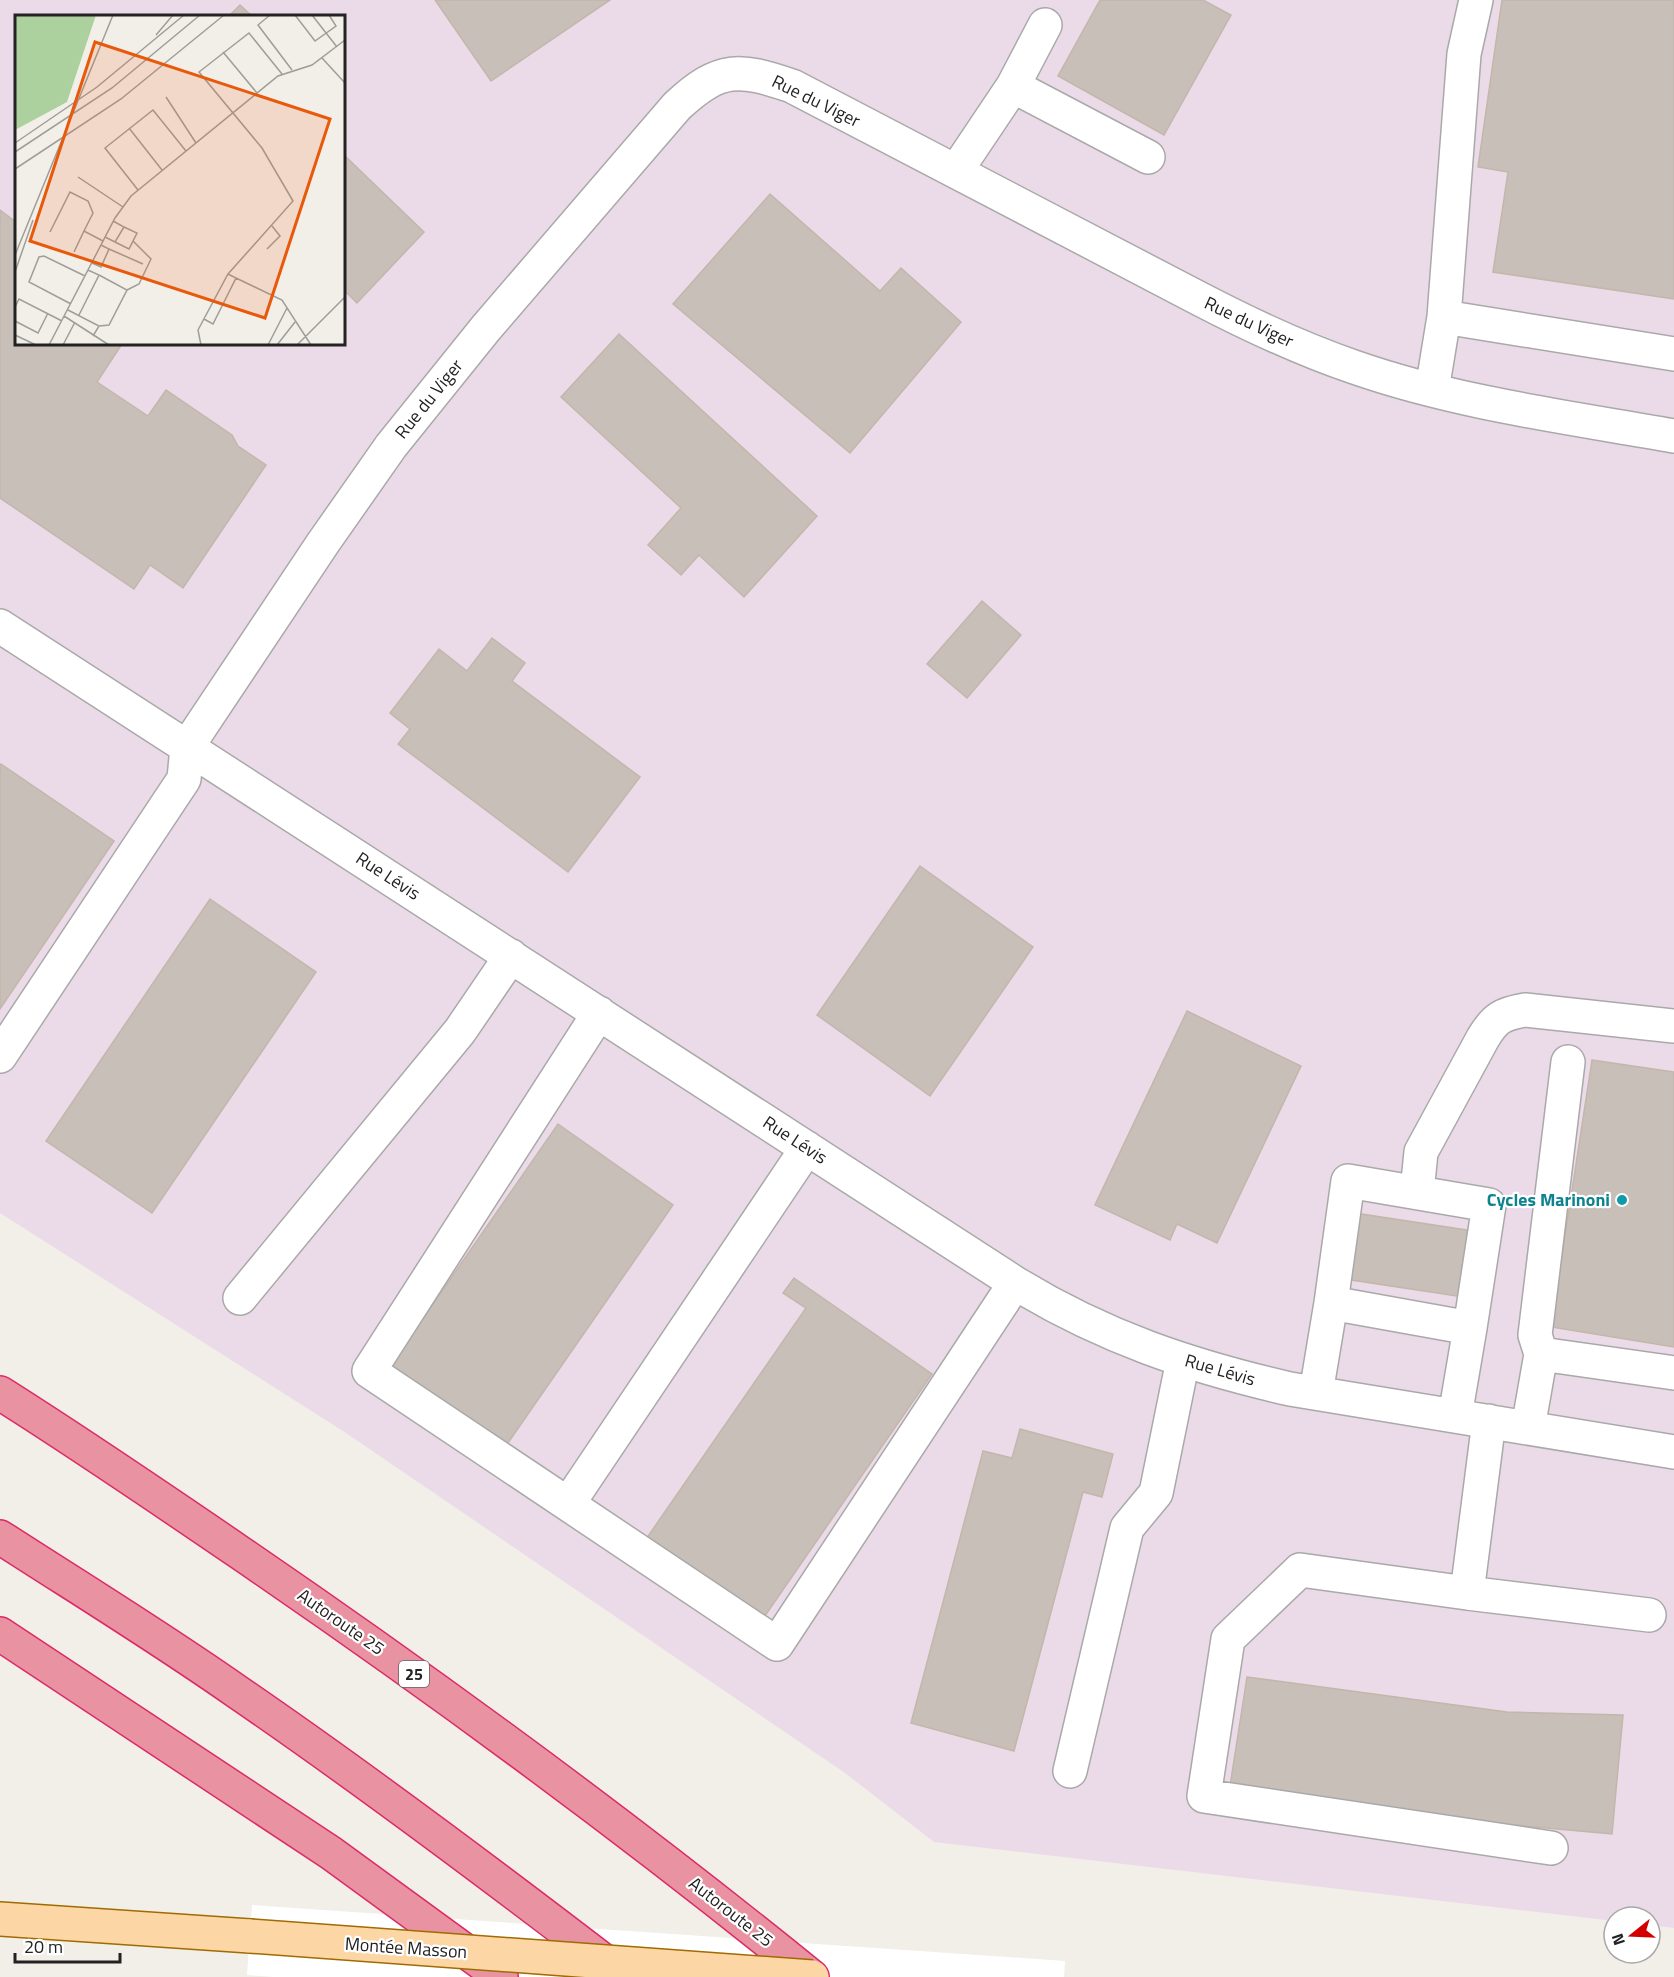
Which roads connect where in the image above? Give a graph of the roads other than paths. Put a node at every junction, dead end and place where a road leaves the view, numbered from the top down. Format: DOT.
graph roads {
  1 [pos="1476,0"];
  2 [pos="1045,25"];
  3 [pos="1013,87"];
  4 [pos="1148,157"];
  5 [pos="956,171"];
  6 [pos="1444,317"];
  7 [pos="1674,354"];
  8 [pos="1432,390"];
  9 [pos="1674,436"];
  10 [pos="0,626"];
  11 [pos="187,747"];
  12 [pos="511,956"];
  13 [pos="599,1013"];
  14 [pos="1674,1026"];
  15 [pos="0,1056"];
  16 [pos="1568,1062"];
  17 [pos="807,1148"];
  18 [pos="1417,1192"];
  19 [pos="1015,1283"];
  20 [pos="240,1298"];
  21 [pos="1331,1303"];
  22 [pos="1470,1328"];
  23 [pos="1541,1354"];
  24 [pos="1183,1360"];
  25 [pos="1674,1373"];
  26 [pos="0,1393"];
  27 [pos="1316,1393"];
  28 [pos="1455,1416"];
  29 [pos="1489,1421"];
  30 [pos="1528,1428"];
  31 [pos="1674,1452"];
  32 [pos="568,1504"];
  33 [pos="0,1537"];
  34 [pos="1467,1593"];
  35 [pos="1649,1615"];
  36 [pos="0,1634"];
  37 [pos="1070,1771"];
  38 [pos="1551,1848"];
  39 [pos="0,1919"];
  40 [pos="501,1977"];
  41 [pos="625,1977"];
  42 [pos="812,1977"];
  1 -- 6 [label="street"];
  2 -- 3 [label="street"];
  3 -- 4 [label="street"];
  3 -- 5 [label="street"];
  5 -- 8 [label="street, Rue du Viger"];
  5 -- 11 [label="street, Rue du Viger"];
  6 -- 7 [label="street"];
  6 -- 8 [label="street"];
  8 -- 9 [label="street, Rue du Viger"];
  10 -- 11 [label="street, Rue Lévis"];
  11 -- 12 [label="street, Rue Lévis"];
  11 -- 15 [label="street"];
  12 -- 13 [label="street, Rue Lévis"];
  12 -- 20 [label="street"];
  13 -- 17 [label="street, Rue Lévis"];
  13 -- 32 [label="street"];
  14 -- 18 [label="street"];
  16 -- 23 [label="street"];
  17 -- 19 [label="street, Rue Lévis"];
  17 -- 32 [label="street"];
  18 -- 21 [label="street"];
  18 -- 22 [label="street"];
  19 -- 24 [label="street, Rue Lévis"];
  19 -- 32 [label="street"];
  21 -- 22 [label="street"];
  21 -- 27 [label="street"];
  22 -- 28 [label="street"];
  23 -- 25 [label="street"];
  23 -- 30 [label="street"];
  24 -- 27 [label="street, Rue Lévis"];
  24 -- 37 [label="street"];
  26 -- 42 [label="highway, Autoroute 25 / 25"];
  27 -- 28 [label="street, Rue Lévis"];
  28 -- 29 [label="street, Rue Lévis"];
  29 -- 30 [label="street, Rue Lévis"];
  29 -- 34 [label="street"];
  30 -- 31 [label="street, Rue Lévis"];
  33 -- 41 [label="highway"];
  34 -- 35 [label="street"];
  34 -- 38 [label="street"];
  36 -- 40 [label="highway"];
  39 -- 42 [label="main road, Montée Masson, bridge"];
}
